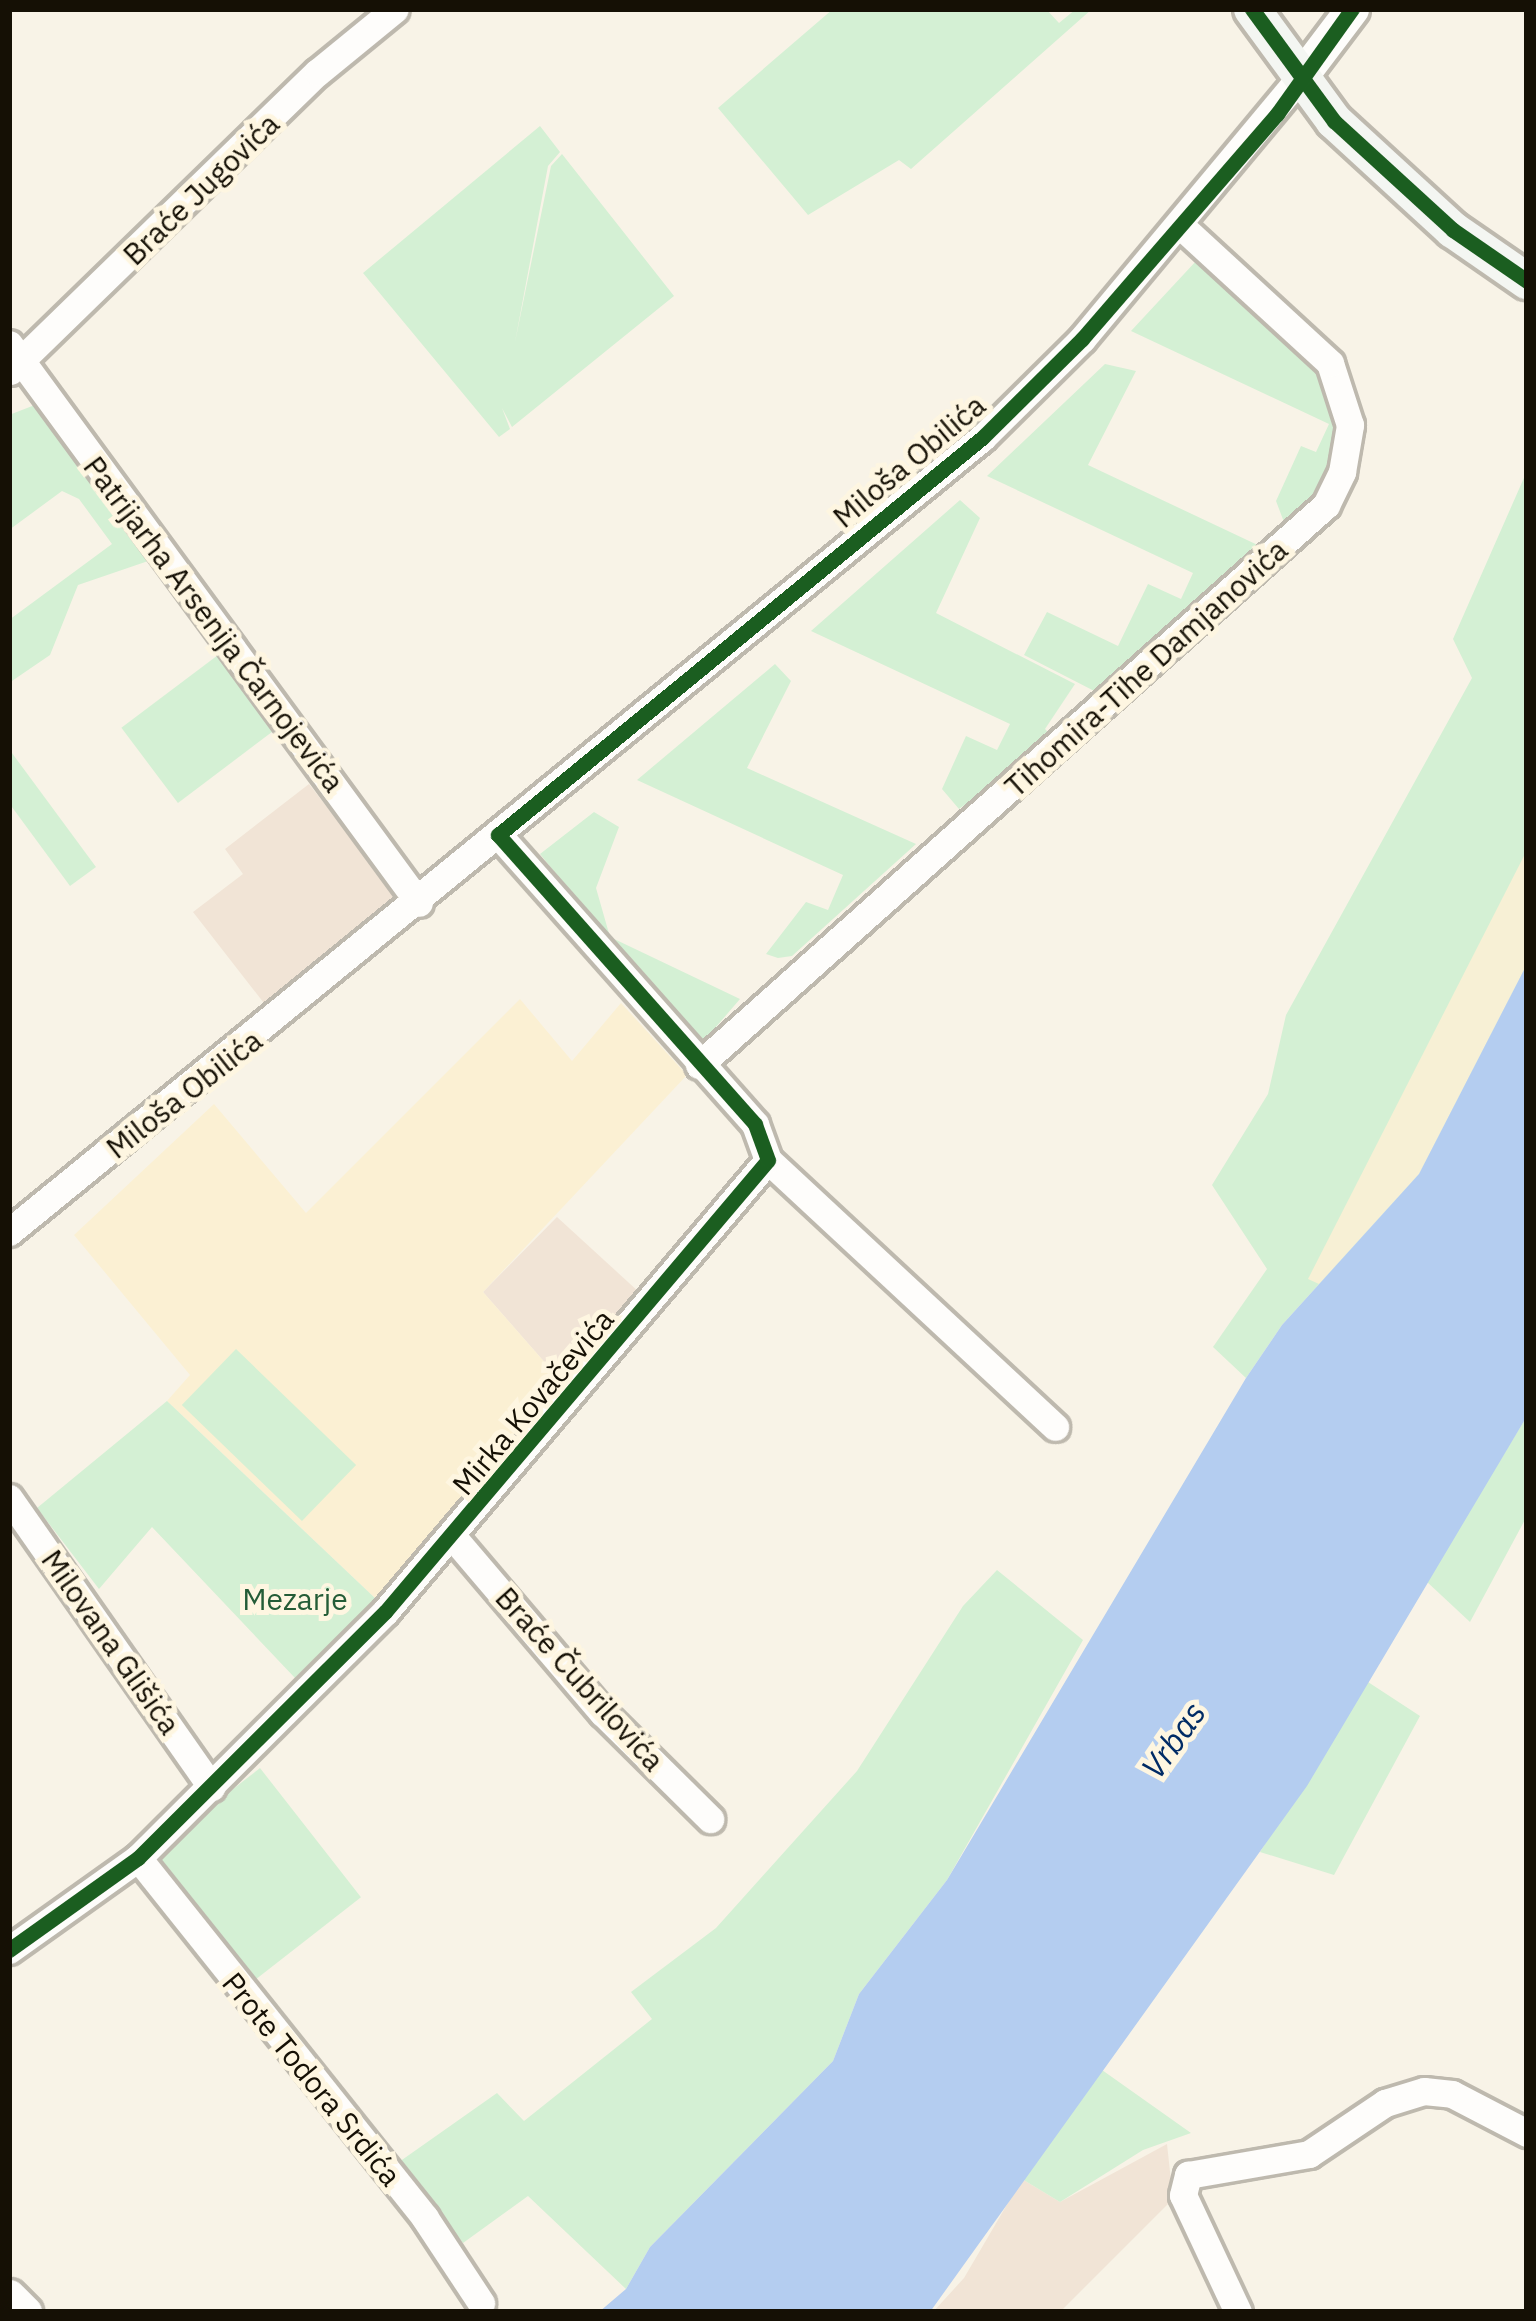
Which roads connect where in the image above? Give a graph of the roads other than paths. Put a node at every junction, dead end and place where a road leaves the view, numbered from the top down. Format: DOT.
graph roads {
  1 [pos="395,9"];
  2 [pos="1252,9"];
  3 [pos="1352,9"];
  4 [pos="1302,75"];
  5 [pos="1179,224"];
  6 [pos="1527,280"];
  7 [pos="13,359"];
  8 [pos="498,835"];
  9 [pos="419,903"];
  10 [pos="699,1065"];
  11 [pos="768,1160"];
  12 [pos="9,1232"];
  13 [pos="1055,1426"];
  14 [pos="9,1498"];
  15 [pos="453,1537"];
  16 [pos="212,1787"];
  17 [pos="710,1819"];
  18 [pos="138,1858"];
  19 [pos="9,1950"];
  20 [pos="1527,2133"];
  21 [pos="9,2296"];
  22 [pos="481,2303"];
  23 [pos="25,2312"];
  24 [pos="1238,2312"];
  1 -- 7 [label="street, Braće Jugovića"];
  2 -- 4 [label="main road"];
  3 -- 4 [label="street"];
  4 -- 5 [label="street, Miloša Obilića"];
  4 -- 6 [label="main road"];
  5 -- 8 [label="street, Miloša Obilića"];
  5 -- 10 [label="street, Tihomira-Tihe Damjanovića"];
  7 -- 9 [label="street, Patrijarha Arsenija Čarnojevića"];
  8 -- 9 [label="street, Miloša Obilića"];
  8 -- 10 [label="street"];
  9 -- 12 [label="street, Miloša Obilića"];
  10 -- 11 [label="street"];
  11 -- 13 [label="street"];
  11 -- 15 [label="street, Mirka Kovačevića"];
  14 -- 16 [label="street, Milovana Glišića"];
  15 -- 16 [label="street, Mirka Kovačevića"];
  15 -- 17 [label="street, Braće Čubrilovića"];
  16 -- 18 [label="street, Mirka Kovačevića"];
  18 -- 19 [label="street, Mirka Kovačevića"];
  18 -- 22 [label="street, Prote Todora Srdića"];
  20 -- 24 [label="street"];
  21 -- 23 [label="street"];
}
